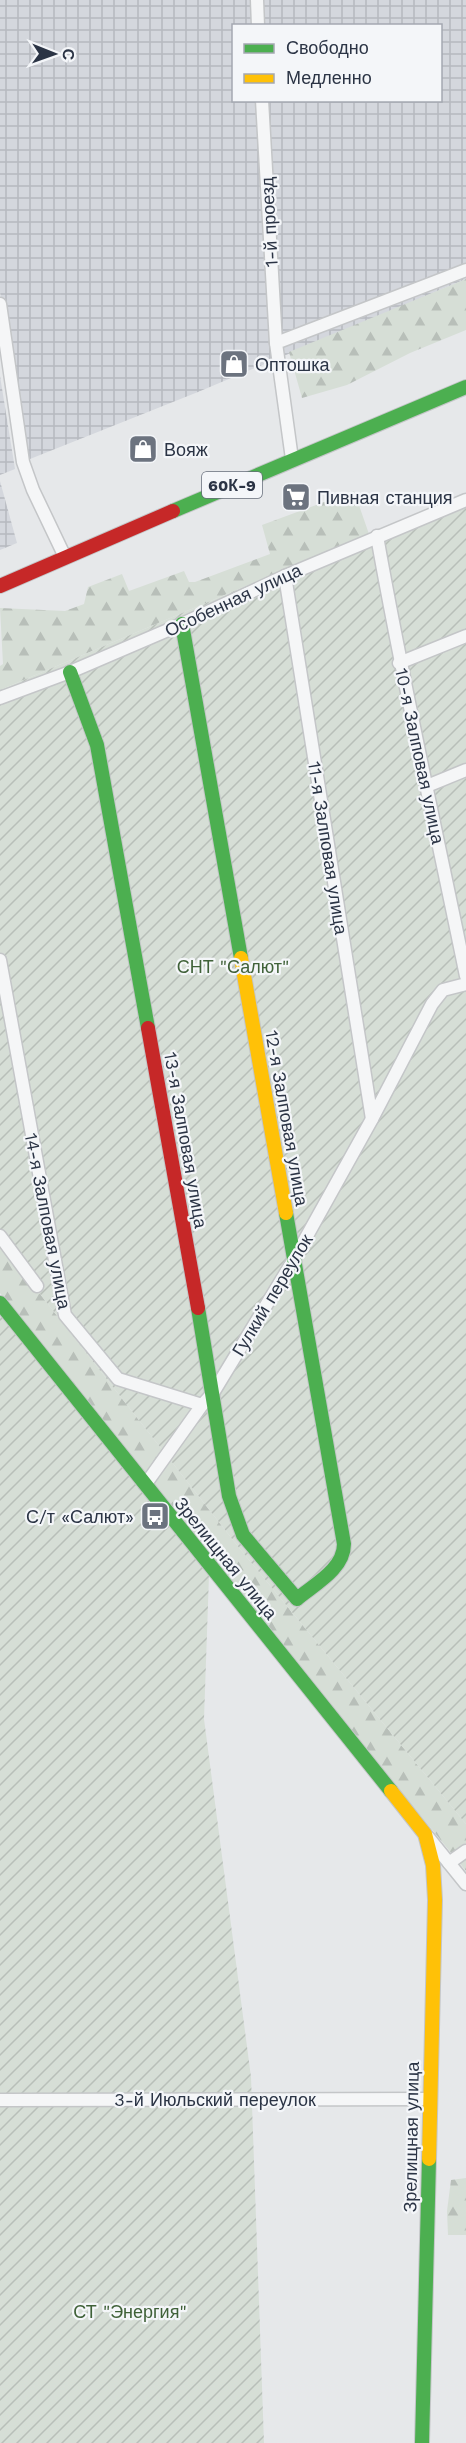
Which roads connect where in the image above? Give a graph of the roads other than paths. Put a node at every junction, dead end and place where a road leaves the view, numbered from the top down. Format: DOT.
graph roads {
  1 [pos="257,0"];
  2 [pos="258,24"];
  3 [pos="262,102"];
  4 [pos="466,270"];
  5 [pos="0,304"];
  6 [pos="276,343"];
  7 [pos="466,387"];
  8 [pos="292,459"];
  9 [pos="466,500"];
  10 [pos="376,536"];
  11 [pos="65,557"];
  12 [pos="285,576"];
  13 [pos="0,586"];
  14 [pos="182,624"];
  15 [pos="466,636"];
  16 [pos="399,663"];
  17 [pos="70,672"];
  18 [pos="0,698"];
  19 [pos="466,770"];
  20 [pos="427,786"];
  21 [pos="0,960"];
  22 [pos="466,976"];
  23 [pos="466,984"];
  24 [pos="372,1119"];
  25 [pos="0,1236"];
  26 [pos="293,1261"];
  27 [pos="37,1286"];
  28 [pos="0,1303"];
  29 [pos="213,1394"];
  30 [pos="202,1405"];
  31 [pos="145,1485"];
  32 [pos="297,1599"];
  33 [pos="425,1834"];
  34 [pos="466,1851"];
  35 [pos="448,1863"];
  36 [pos="466,1884"];
  37 [pos="429,2099"];
  38 [pos="0,2100"];
  39 [pos="422,2443"];
  1 -- 2 [label="street"];
  3 -- 6 [label="street, 1-й проезд"];
  4 -- 6 [label="street"];
  5 -- 11 [label="street"];
  6 -- 8 [label="street, 1-й проезд"];
  7 -- 8 [label="street, 60К-9"];
  8 -- 11 [label="street, 60К-9"];
  9 -- 10 [label="street, Особенная улица"];
  10 -- 12 [label="street, Особенная улица"];
  10 -- 16 [label="street, 10-я Залповая улица"];
  11 -- 13 [label="street, 60К-9"];
  12 -- 14 [label="street, Особенная улица"];
  12 -- 24 [label="street, 11-я Залповая улица"];
  14 -- 17 [label="street, Особенная улица"];
  14 -- 26 [label="street, 12-я Залповая улица"];
  15 -- 16 [label="street"];
  16 -- 20 [label="street, 10-я Залповая улица"];
  17 -- 18 [label="street, Особенная улица"];
  17 -- 29 [label="street, 13-я Залповая улица"];
  19 -- 20 [label="street"];
  20 -- 22 [label="street, 10-я Залповая улица"];
  21 -- 30 [label="street, 14-я Залповая улица"];
  23 -- 24 [label="street, Гулкий переулок"];
  24 -- 26 [label="street, Гулкий переулок"];
  25 -- 27 [label="street"];
  26 -- 29 [label="street, Гулкий переулок"];
  26 -- 32 [label="street, 12-я Залповая улица"];
  28 -- 31 [label="street, Зрелищная улица"];
  29 -- 30 [label="street, Гулкий переулок"];
  29 -- 32 [label="street, 13-я Залповая улица"];
  30 -- 31 [label="street, Гулкий переулок"];
  31 -- 33 [label="street, Зрелищная улица"];
  33 -- 35 [label="street, Зрелищная улица"];
  33 -- 37 [label="street, Зрелищная улица"];
  34 -- 35 [label="street"];
  35 -- 36 [label="street, Зрелищная улица"];
  37 -- 38 [label="street, 3-й Июльский переулок"];
  37 -- 39 [label="street, Зрелищная улица"];
}
